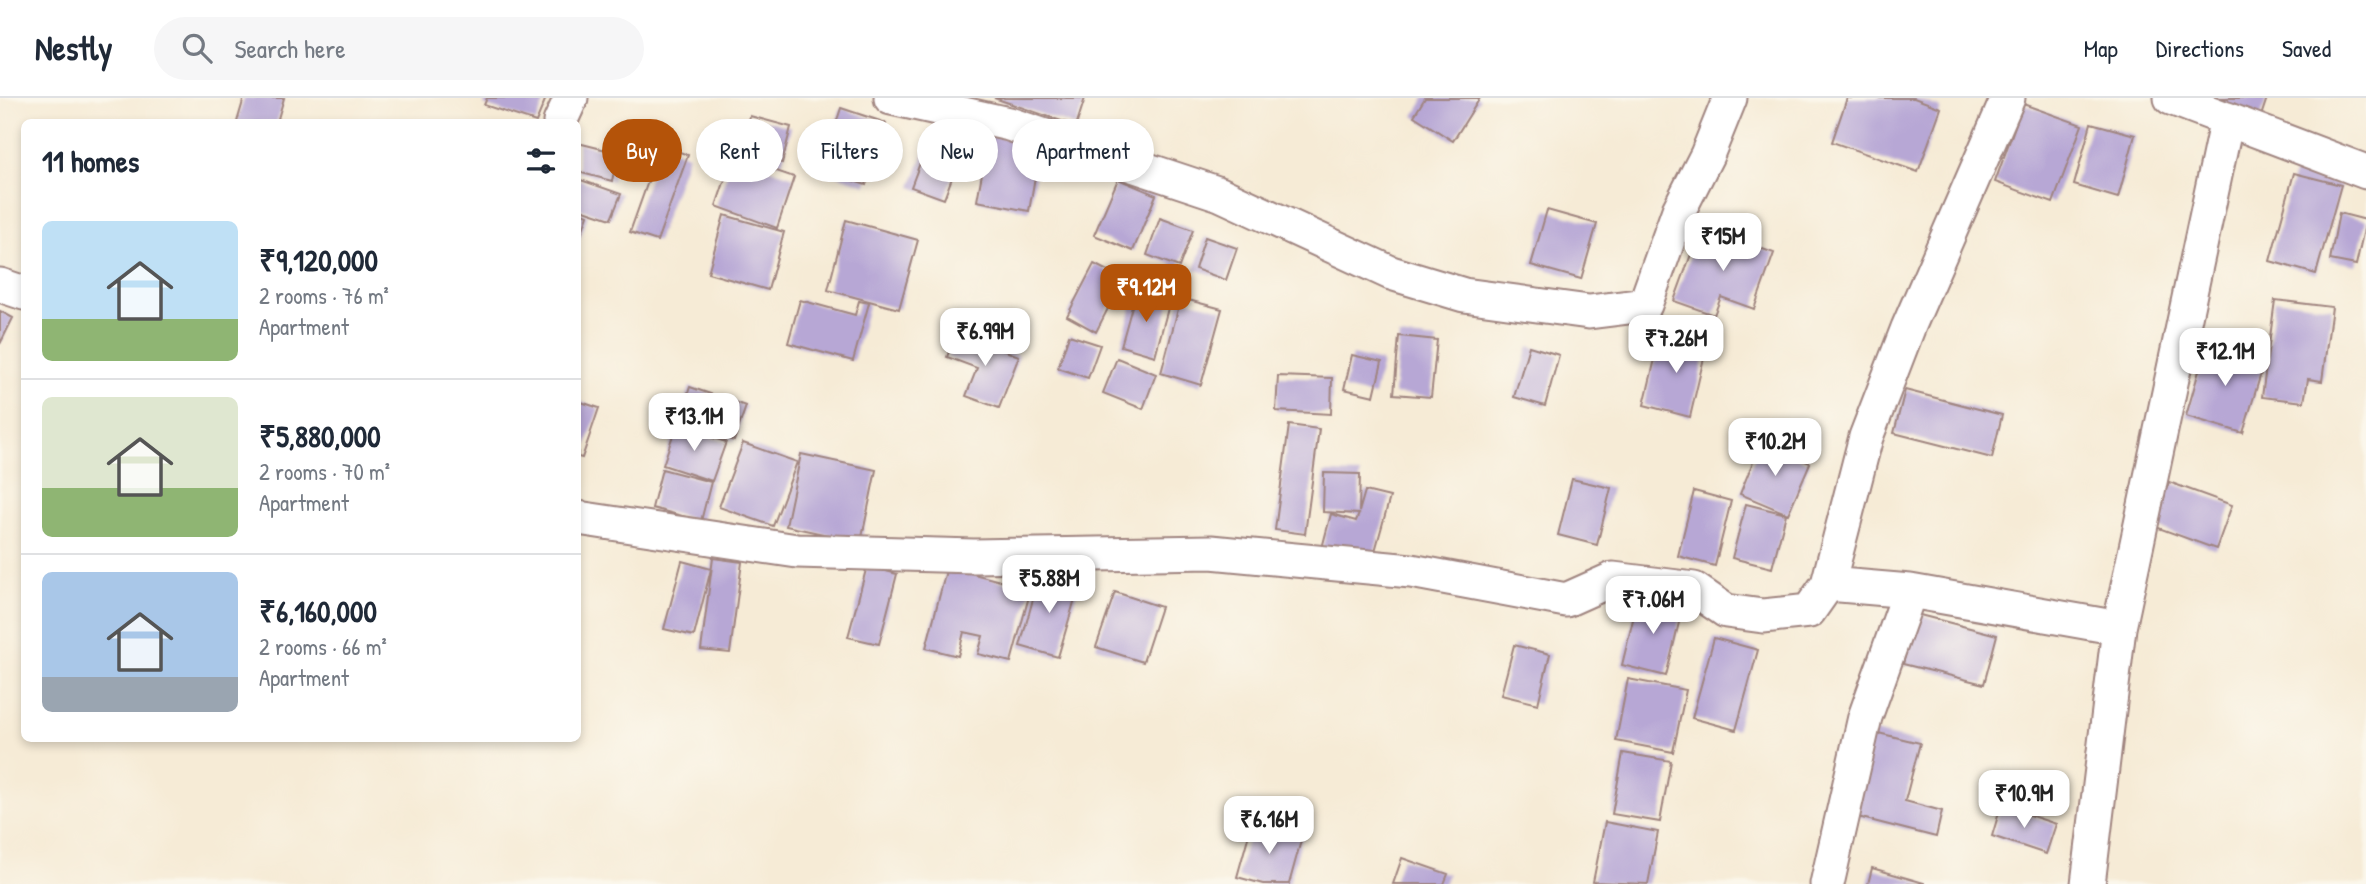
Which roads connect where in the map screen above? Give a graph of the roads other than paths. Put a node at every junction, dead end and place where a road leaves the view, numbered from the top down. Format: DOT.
graph roads {
  1 [pos="571,98"];
  2 [pos="891,98"];
  3 [pos="1730,98"];
  4 [pos="2008,98"];
  5 [pos="2171,98"];
  6 [pos="561,119"];
  7 [pos="2227,119"];
  8 [pos="2366,172"];
  9 [pos="0,285"];
  10 [pos="21,292"];
  11 [pos="581,518"];
  12 [pos="1828,584"];
  13 [pos="1910,591"];
  14 [pos="2119,628"];
  15 [pos="1827,884"];
  16 [pos="2088,884"];
  1 -- 6 [label="street"];
  2 -- 3 [label="street"];
  4 -- 12 [label="street"];
  5 -- 7 [label="street"];
  7 -- 8 [label="street"];
  7 -- 14 [label="street"];
  9 -- 10 [label="street"];
  11 -- 12 [label="street"];
  12 -- 13 [label="street"];
  13 -- 14 [label="street"];
  13 -- 15 [label="street"];
  14 -- 16 [label="street"];
}
